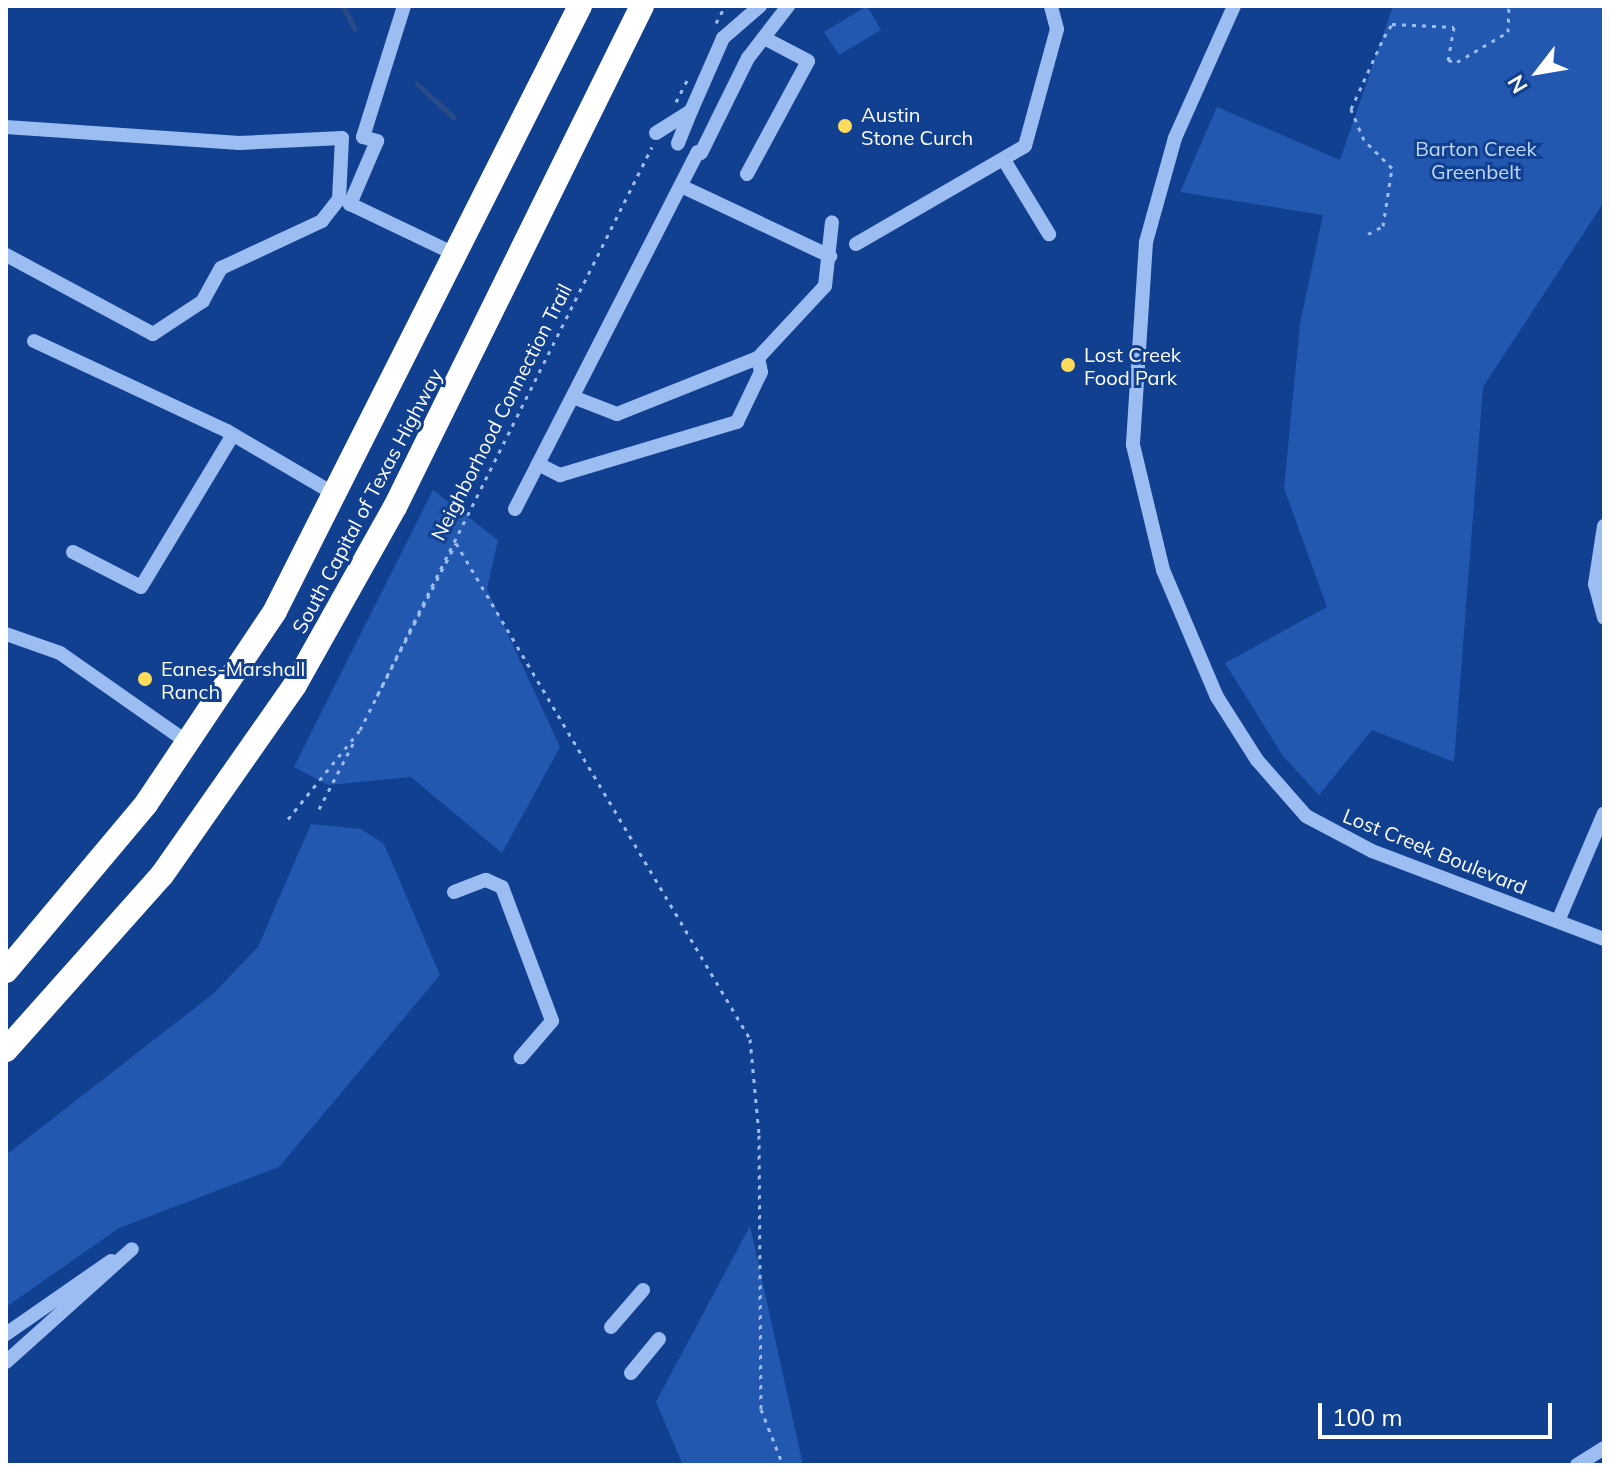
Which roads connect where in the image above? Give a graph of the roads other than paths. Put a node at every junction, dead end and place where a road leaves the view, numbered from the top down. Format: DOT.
graph roads {
  1 [pos="404,6"];
  2 [pos="580,6"];
  3 [pos="642,6"];
  4 [pos="760,6"];
  5 [pos="788,6"];
  6 [pos="1051,6"];
  7 [pos="1234,6"];
  8 [pos="768,40"];
  9 [pos="691,111"];
  10 [pos="6,127"];
  11 [pos="658,132"];
  12 [pos="363,137"];
  13 [pos="342,138"];
  14 [pos="678,143"];
  15 [pos="1004,160"];
  16 [pos="747,174"];
  17 [pos="681,186"];
  18 [pos="344,202"];
  19 [pos="832,222"];
  20 [pos="1049,234"];
  21 [pos="856,244"];
  22 [pos="6,255"];
  23 [pos="457,255"];
  24 [pos="830,256"];
  25 [pos="34,341"];
  26 [pos="758,358"];
  27 [pos="573,397"];
  28 [pos="232,436"];
  29 [pos="538,464"];
  30 [pos="338,496"];
  31 [pos="515,509"];
  32 [pos="1604,526"];
  33 [pos="73,552"];
  34 [pos="1604,618"];
  35 [pos="6,634"];
  36 [pos="190,744"];
  37 [pos="1604,813"];
  38 [pos="454,892"];
  39 [pos="1558,921"];
  40 [pos="1604,939"];
  41 [pos="6,971"];
  42 [pos="6,1050"];
  43 [pos="521,1057"];
  44 [pos="643,1290"];
  45 [pos="611,1327"];
  46 [pos="6,1334"];
  47 [pos="659,1339"];
  48 [pos="6,1362"];
  49 [pos="631,1373"];
  50 [pos="1604,1448"];
  51 [pos="1577,1465"];
  1 -- 12 [label="street"];
  2 -- 23 [label="highway, South Capital of Texas Highway"];
  3 -- 42 [label="highway, South Capital of Texas Highway"];
  4 -- 9 [label="street"];
  5 -- 8 [label="street"];
  6 -- 15 [label="street"];
  7 -- 39 [label="street, Lost Creek Boulevard"];
  8 -- 16 [label="street"];
  8 -- 17 [label="street"];
  9 -- 11 [label="street"];
  9 -- 14 [label="street"];
  10 -- 13 [label="street"];
  12 -- 13 [label="street"];
  12 -- 18 [label="street"];
  13 -- 18 [label="street"];
  15 -- 20 [label="street"];
  15 -- 21 [label="street"];
  17 -- 24 [label="street"];
  17 -- 27 [label="street"];
  18 -- 22 [label="street"];
  18 -- 23 [label="street"];
  19 -- 24 [label="street"];
  23 -- 30 [label="highway, South Capital of Texas Highway"];
  24 -- 26 [label="street"];
  25 -- 28 [label="street"];
  26 -- 27 [label="street"];
  26 -- 29 [label="street"];
  27 -- 29 [label="street"];
  28 -- 30 [label="street"];
  28 -- 33 [label="street"];
  29 -- 31 [label="street"];
  30 -- 36 [label="highway, South Capital of Texas Highway"];
  32 -- 34 [label="street"];
  35 -- 36 [label="street"];
  36 -- 41 [label="highway, South Capital of Texas Highway"];
  37 -- 39 [label="street"];
  38 -- 43 [label="street"];
  39 -- 40 [label="street, Lost Creek Boulevard"];
  44 -- 45 [label="street"];
  46 -- 48 [label="street"];
  47 -- 49 [label="street"];
  50 -- 51 [label="street"];
}
